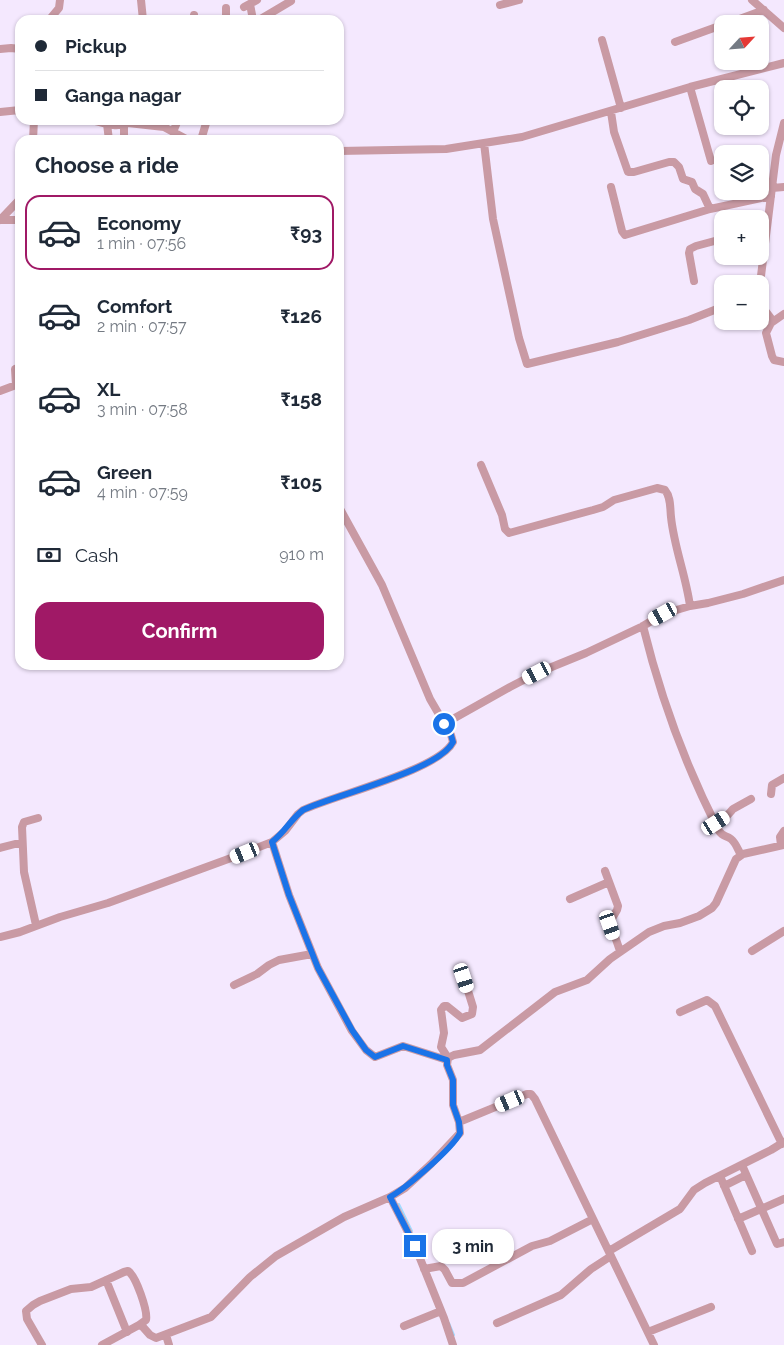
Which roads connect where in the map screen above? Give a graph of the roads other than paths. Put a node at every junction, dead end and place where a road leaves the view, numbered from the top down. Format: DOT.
graph roads {
  1 [pos="60,0"];
  2 [pos="141,0"];
  3 [pos="519,0"];
  4 [pos="752,0"];
  5 [pos="291,1"];
  6 [pos="500,5"];
  7 [pos="226,8"];
  8 [pos="764,10"];
  9 [pos="53,15"];
  10 [pos="142,15"];
  11 [pos="226,15"];
  12 [pos="267,15"];
  13 [pos="750,15"];
  14 [pos="714,28"];
  15 [pos="784,28"];
  16 [pos="602,40"];
  17 [pos="675,42"];
  18 [pos="0,49"];
  19 [pos="15,49"];
  20 [pos="784,63"];
  21 [pos="690,88"];
  22 [pos="621,108"];
  23 [pos="15,110"];
  24 [pos="0,112"];
  25 [pos="611,112"];
  26 [pos="784,123"];
  27 [pos="150,125"];
  28 [pos="171,134"];
  29 [pos="484,143"];
  30 [pos="344,151"];
  31 [pos="711,161"];
  32 [pos="611,187"];
  33 [pos="784,187"];
  34 [pos="772,192"];
  35 [pos="15,204"];
  36 [pos="710,209"];
  37 [pos="768,210"];
  38 [pos="0,220"];
  39 [pos="15,220"];
  40 [pos="714,242"];
  41 [pos="694,281"];
  42 [pos="714,310"];
  43 [pos="784,314"];
  44 [pos="769,316"];
  45 [pos="773,321"];
  46 [pos="784,362"];
  47 [pos="15,385"];
  48 [pos="0,390"];
  49 [pos="481,465"];
  50 [pos="344,516"];
  51 [pos="784,580"];
  52 [pos="690,606"];
  53 [pos="643,626"];
  54 [pos="444,724"];
  55 [pos="784,778"];
  56 [pos="771,794"];
  57 [pos="751,799"];
  58 [pos="38,818"];
  59 [pos="716,823"];
  60 [pos="784,831"];
  61 [pos="272,842"];
  62 [pos="22,844"];
  63 [pos="783,845"];
  64 [pos="0,848"];
  65 [pos="741,855"];
  66 [pos="605,871"];
  67 [pos="609,882"];
  68 [pos="570,899"];
  69 [pos="36,925"];
  70 [pos="784,931"];
  71 [pos="0,937"];
  72 [pos="752,950"];
  73 [pos="620,951"];
  74 [pos="312,954"];
  75 [pos="464,978"];
  76 [pos="234,984"];
  77 [pos="680,1012"];
  78 [pos="448,1059"];
  79 [pos="459,1122"];
  80 [pos="783,1143"];
  81 [pos="742,1165"];
  82 [pos="746,1175"];
  83 [pos="720,1176"];
  84 [pos="724,1186"];
  85 [pos="390,1197"];
  86 [pos="784,1199"];
  87 [pos="762,1209"];
  88 [pos="593,1218"];
  89 [pos="738,1219"];
  90 [pos="784,1242"];
  91 [pos="752,1251"];
  92 [pos="610,1254"];
  93 [pos="426,1268"];
  94 [pos="106,1280"];
  95 [pos="711,1307"];
  96 [pos="441,1311"];
  97 [pos="497,1322"];
  98 [pos="139,1325"];
  99 [pos="404,1326"];
  100 [pos="127,1332"];
  101 [pos="648,1332"];
  102 [pos="166,1335"];
  103 [pos="42,1345"];
  104 [pos="102,1345"];
  105 [pos="169,1345"];
  106 [pos="453,1345"];
  107 [pos="654,1345"];
  1 -- 9 [label="street"];
  2 -- 10 [label="street"];
  3 -- 6 [label="street"];
  4 -- 8 [label="street"];
  5 -- 12 [label="street"];
  7 -- 11 [label="street"];
  8 -- 13 [label="street"];
  8 -- 15 [label="street"];
  14 -- 17 [label="street"];
  16 -- 22 [label="street"];
  18 -- 19 [label="street"];
  20 -- 21 [label="street"];
  21 -- 22 [label="street"];
  21 -- 31 [label="street"];
  22 -- 25 [label="street"];
  23 -- 24 [label="street"];
  25 -- 29 [label="street"];
  25 -- 36 [label="street"];
  26 -- 34 [label="street"];
  27 -- 28 [label="street"];
  29 -- 30 [label="street"];
  29 -- 42 [label="street"];
  32 -- 36 [label="street"];
  33 -- 34 [label="street"];
  34 -- 36 [label="street"];
  34 -- 37 [label="street"];
  35 -- 38 [label="street"];
  38 -- 39 [label="street"];
  40 -- 41 [label="street"];
  43 -- 45 [label="street"];
  44 -- 45 [label="street"];
  45 -- 46 [label="street"];
  47 -- 48 [label="street"];
  49 -- 52 [label="street"];
  50 -- 54 [label="street"];
  51 -- 52 [label="street"];
  52 -- 53 [label="street"];
  53 -- 54 [label="street"];
  53 -- 59 [label="street"];
  54 -- 61 [label="street"];
  55 -- 56 [label="street"];
  57 -- 59 [label="street"];
  58 -- 62 [label="street"];
  59 -- 65 [label="street"];
  60 -- 63 [label="street"];
  61 -- 69 [label="street"];
  61 -- 74 [label="street"];
  62 -- 64 [label="street"];
  62 -- 69 [label="street"];
  63 -- 65 [label="street"];
  65 -- 73 [label="street"];
  66 -- 67 [label="street"];
  67 -- 68 [label="street"];
  67 -- 73 [label="street"];
  69 -- 71 [label="street"];
  70 -- 72 [label="street"];
  73 -- 78 [label="street"];
  74 -- 76 [label="street"];
  74 -- 78 [label="street"];
  75 -- 78 [label="street"];
  77 -- 80 [label="street"];
  78 -- 79 [label="street"];
  79 -- 85 [label="street"];
  79 -- 88 [label="street"];
  80 -- 81 [label="street"];
  81 -- 82 [label="street"];
  81 -- 83 [label="street"];
  82 -- 84 [label="street"];
  82 -- 87 [label="street"];
  83 -- 84 [label="street"];
  83 -- 92 [label="street"];
  84 -- 89 [label="street"];
  85 -- 93 [label="street"];
  85 -- 102 [label="street"];
  86 -- 87 [label="street"];
  87 -- 89 [label="street"];
  87 -- 90 [label="street"];
  88 -- 92 [label="street"];
  88 -- 93 [label="street"];
  89 -- 91 [label="street"];
  92 -- 97 [label="street"];
  92 -- 101 [label="street"];
  93 -- 96 [label="street"];
  94 -- 98 [label="street"];
  94 -- 100 [label="street"];
  94 -- 103 [label="street"];
  95 -- 101 [label="street"];
  96 -- 99 [label="street"];
  96 -- 106 [label="street"];
  98 -- 100 [label="street"];
  98 -- 102 [label="street"];
  100 -- 104 [label="street"];
  101 -- 107 [label="street"];
  102 -- 105 [label="street"];
}
